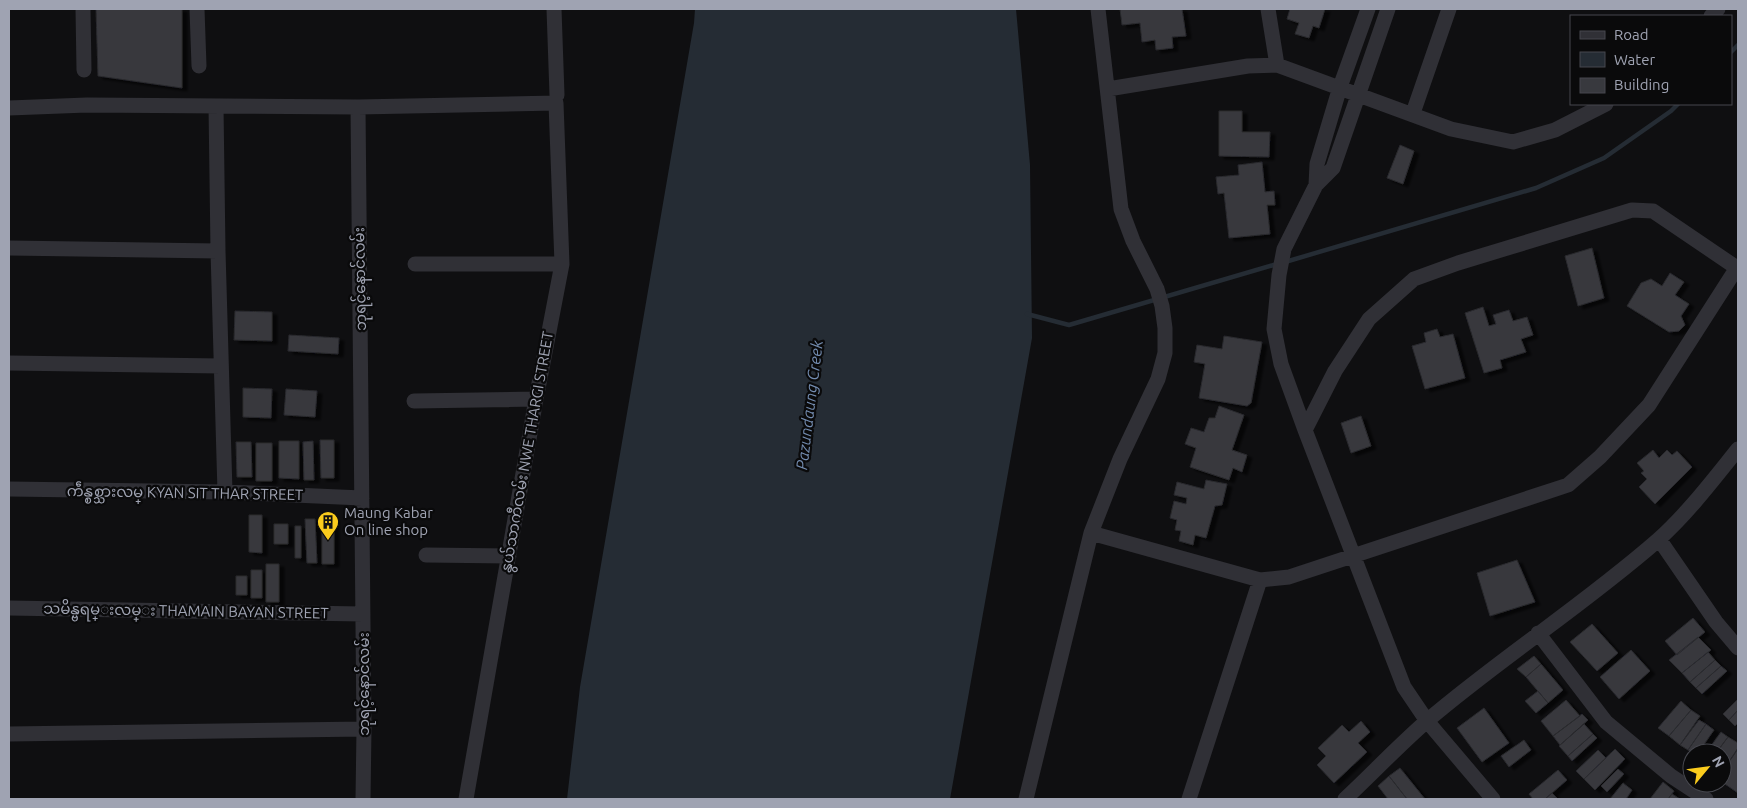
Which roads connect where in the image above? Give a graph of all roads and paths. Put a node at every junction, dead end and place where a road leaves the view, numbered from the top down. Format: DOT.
graph roads {
  1 [pos="83,9"];
  2 [pos="197,9"];
  3 [pos="554,9"];
  4 [pos="1098,9"];
  5 [pos="1268,9"];
  6 [pos="1368,9"];
  7 [pos="1388,9"];
  8 [pos="1449,9"];
  9 [pos="1277,65"];
  10 [pos="199,66"];
  11 [pos="84,70"];
  12 [pos="1340,87"];
  13 [pos="1108,89"];
  14 [pos="1358,94"];
  15 [pos="557,99"];
  16 [pos="1604,105"];
  17 [pos="216,106"];
  18 [pos="358,107"];
  19 [pos="9,108"];
  20 [pos="1413,113"];
  21 [pos="1316,185"];
  22 [pos="9,248"];
  23 [pos="218,252"];
  24 [pos="415,264"];
  25 [pos="562,264"];
  26 [pos="1738,267"];
  27 [pos="9,363"];
  28 [pos="221,366"];
  29 [pos="536,399"];
  30 [pos="414,401"];
  31 [pos="1305,430"];
  32 [pos="1738,449"];
  33 [pos="9,489"];
  34 [pos="225,492"];
  35 [pos="362,498"];
  36 [pos="1091,533"];
  37 [pos="1659,539"];
  38 [pos="426,555"];
  39 [pos="509,556"];
  40 [pos="1353,557"];
  41 [pos="1260,580"];
  42 [pos="9,608"];
  43 [pos="363,614"];
  44 [pos="1538,633"];
  45 [pos="1738,648"];
  46 [pos="1427,721"];
  47 [pos="364,729"];
  48 [pos="9,734"];
  49 [pos="363,799"];
  50 [pos="466,799"];
  51 [pos="1026,799"];
  52 [pos="1188,799"];
  53 [pos="1345,799"];
  54 [pos="1493,799"];
  55 [pos="1706,799"];
  1 -- 11 [label="street"];
  2 -- 10 [label="street"];
  3 -- 15 [label="street, နွယ်သာကီလမ်း NWE THARGI STREET"];
  4 -- 13 [label="street"];
  5 -- 9 [label="street"];
  6 -- 12 [label="street"];
  7 -- 14 [label="street"];
  8 -- 20 [label="street"];
  9 -- 12 [label="street"];
  9 -- 13 [label="street"];
  12 -- 14 [label="street"];
  12 -- 21 [label="street"];
  13 -- 36 [label="street"];
  14 -- 20 [label="street"];
  14 -- 21 [label="street"];
  15 -- 18 [label="street"];
  15 -- 25 [label="street, နွယ်သာကီလမ်း NWE THARGI STREET"];
  16 -- 20 [label="street"];
  17 -- 18 [label="street"];
  17 -- 19 [label="street"];
  17 -- 23 [label="street"];
  18 -- 35 [label="street, ဘုရင့်နောင်လမ်း"];
  21 -- 31 [label="street"];
  22 -- 23 [label="street"];
  23 -- 28 [label="street"];
  24 -- 25 [label="street"];
  25 -- 29 [label="street, နွယ်သာကီလမ်း NWE THARGI STREET"];
  26 -- 31 [label="street"];
  26 -- 40 [label="street"];
  27 -- 28 [label="street"];
  28 -- 34 [label="street"];
  29 -- 30 [label="street"];
  29 -- 39 [label="street, နွယ်သာကီလမ်း NWE THARGI STREET"];
  31 -- 40 [label="street"];
  32 -- 37 [label="street"];
  33 -- 34 [label="street, ကဵန္စစ္သားလမ္ KYAN SIT THAR STREET"];
  34 -- 35 [label="street, ကဵန္စစ္သားလမ္ KYAN SIT THAR STREET"];
  35 -- 43 [label="street, ဘုရင့်နောင်လမ်း"];
  36 -- 41 [label="street"];
  36 -- 51 [label="street"];
  37 -- 44 [label="street"];
  37 -- 45 [label="street"];
  38 -- 39 [label="street"];
  39 -- 50 [label="street, နွယ်သာကီလမ်း NWE THARGI STREET"];
  40 -- 41 [label="street"];
  40 -- 46 [label="street"];
  41 -- 52 [label="street"];
  42 -- 43 [label="street, သမိန္ဗရမ္းလမ္း THAMAIN BAYAN STREET"];
  43 -- 47 [label="street, ဘုရင့်နောင်လမ်း"];
  44 -- 46 [label="street"];
  44 -- 55 [label="street"];
  46 -- 53 [label="street"];
  46 -- 54 [label="street"];
  47 -- 48 [label="street"];
  47 -- 49 [label="street, ဘုရင့်နောင်လမ်း"];
}
